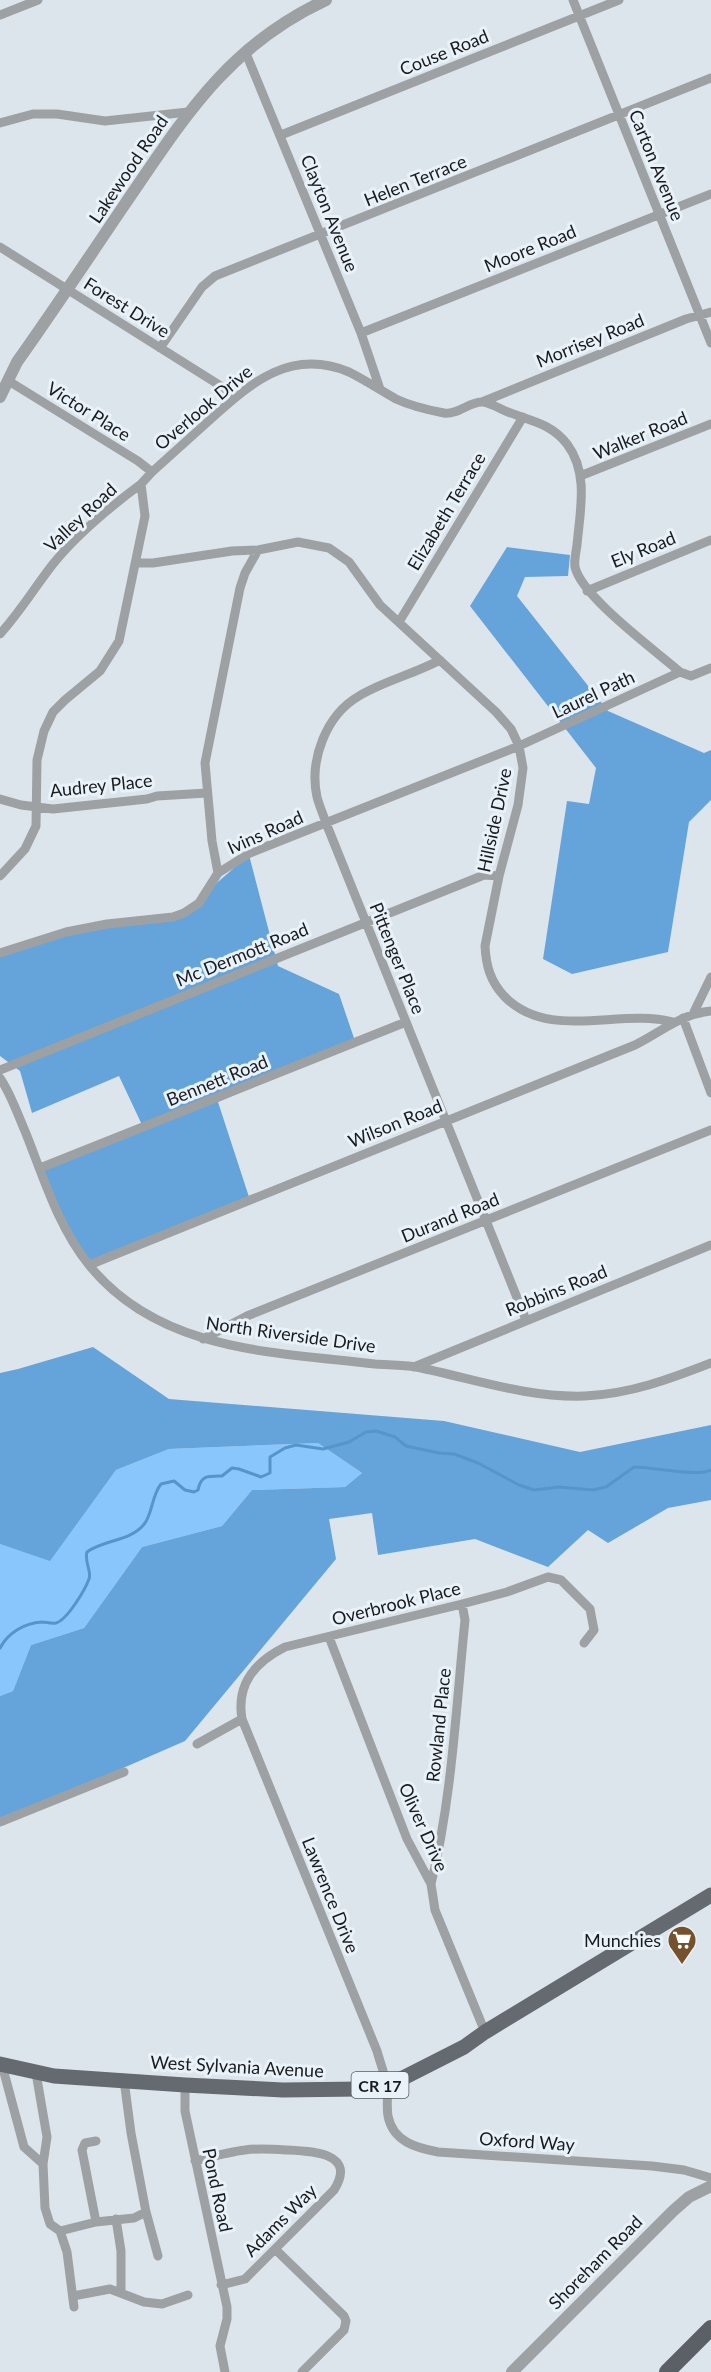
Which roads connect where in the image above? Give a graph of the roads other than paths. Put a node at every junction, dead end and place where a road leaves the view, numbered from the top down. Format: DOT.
graph roads {
  1 [pos="38,0"];
  2 [pos="326,0"];
  3 [pos="573,0"];
  4 [pos="619,0"];
  5 [pos="0,15"];
  6 [pos="579,16"];
  7 [pos="245,51"];
  8 [pos="711,78"];
  9 [pos="188,112"];
  10 [pos="619,115"];
  11 [pos="0,123"];
  12 [pos="281,135"];
  13 [pos="711,194"];
  14 [pos="659,214"];
  15 [pos="321,235"];
  16 [pos="0,247"];
  17 [pos="67,290"];
  18 [pos="711,312"];
  19 [pos="700,315"];
  20 [pos="361,333"];
  21 [pos="711,343"];
  22 [pos="160,348"];
  23 [pos="7,380"];
  24 [pos="380,389"];
  25 [pos="0,397"];
  26 [pos="234,398"];
  27 [pos="482,402"];
  28 [pos="523,417"];
  29 [pos="711,424"];
  30 [pos="152,472"];
  31 [pos="580,476"];
  32 [pos="141,484"];
  33 [pos="711,540"];
  34 [pos="258,550"];
  35 [pos="136,563"];
  36 [pos="587,591"];
  37 [pos="399,622"];
  38 [pos="0,634"];
  39 [pos="440,660"];
  40 [pos="711,668"];
  41 [pos="680,672"];
  42 [pos="519,746"];
  43 [pos="207,793"];
  44 [pos="0,799"];
  45 [pos="37,807"];
  46 [pos="326,823"];
  47 [pos="218,873"];
  48 [pos="0,876"];
  49 [pos="499,876"];
  50 [pos="366,922"];
  51 [pos="0,953"];
  52 [pos="711,977"];
  53 [pos="711,1011"];
  54 [pos="694,1012"];
  55 [pos="678,1020"];
  56 [pos="406,1022"];
  57 [pos="0,1070"];
  58 [pos="0,1078"];
  59 [pos="711,1093"];
  60 [pos="446,1121"];
  61 [pos="711,1130"];
  62 [pos="39,1168"];
  63 [pos="485,1221"];
  64 [pos="711,1245"];
  65 [pos="89,1266"];
  66 [pos="526,1320"];
  67 [pos="203,1340"];
  68 [pos="711,1363"];
  69 [pos="414,1367"];
  70 [pos="462,1604"];
  71 [pos="329,1637"];
  72 [pos="584,1643"];
  73 [pos="242,1719"];
  74 [pos="197,1744"];
  75 [pos="124,1772"];
  76 [pos="0,1822"];
  77 [pos="431,1884"];
  78 [pos="711,1895"];
  79 [pos="485,2032"];
  80 [pos="1,2064"];
  81 [pos="36,2073"];
  82 [pos="124,2080"];
  83 [pos="387,2084"];
  84 [pos="185,2085"];
  85 [pos="96,2142"];
  86 [pos="195,2161"];
  87 [pos="43,2164"];
  88 [pos="711,2178"];
  89 [pos="711,2186"];
  90 [pos="146,2212"];
  91 [pos="116,2219"];
  92 [pos="96,2222"];
  93 [pos="60,2231"];
  94 [pos="275,2249"];
  95 [pos="158,2256"];
  96 [pos="221,2285"];
  97 [pos="121,2292"];
  98 [pos="188,2295"];
  99 [pos="73,2296"];
  100 [pos="74,2307"];
  101 [pos="711,2328"];
  102 [pos="671,2371"];
  103 [pos="225,2372"];
  104 [pos="302,2372"];
  105 [pos="512,2372"];
  1 -- 5 [label="street"];
  2 -- 7 [label="street, Lakewood Road"];
  3 -- 6 [label="street, Carton Avenue"];
  4 -- 6 [label="street, Couse Road"];
  6 -- 10 [label="street, Carton Avenue"];
  6 -- 12 [label="street, Couse Road"];
  7 -- 9 [label="street, Lakewood Road"];
  7 -- 12 [label="street, Clayton Avenue"];
  8 -- 10 [label="street, Helen Terrace"];
  9 -- 11 [label="street"];
  9 -- 17 [label="street, Lakewood Road"];
  10 -- 14 [label="street, Carton Avenue"];
  10 -- 15 [label="street, Helen Terrace"];
  12 -- 15 [label="street, Clayton Avenue"];
  13 -- 14 [label="street, Moore Road"];
  14 -- 19 [label="street, Carton Avenue"];
  14 -- 20 [label="street, Moore Road"];
  15 -- 20 [label="street, Clayton Avenue"];
  15 -- 22 [label="street, Helen Terrace"];
  16 -- 17 [label="street, Forest Drive"];
  17 -- 22 [label="street, Forest Drive"];
  17 -- 23 [label="street, Lakewood Road"];
  18 -- 19 [label="street, Morrisey Road"];
  19 -- 21 [label="street, Carton Avenue"];
  19 -- 27 [label="street, Morrisey Road"];
  20 -- 24 [label="street, Clayton Avenue"];
  22 -- 26 [label="street, Forest Drive"];
  23 -- 25 [label="street, Lakewood Road"];
  23 -- 30 [label="street, Victor Place"];
  24 -- 26 [label="street, Overlook Drive"];
  24 -- 27 [label="street, Overlook Drive"];
  26 -- 30 [label="street, Overlook Drive"];
  27 -- 28 [label="street"];
  28 -- 31 [label="street"];
  28 -- 37 [label="street, Elizabeth Terrace"];
  29 -- 31 [label="street, Walker Road"];
  30 -- 32 [label="street, Overlook Drive"];
  31 -- 36 [label="street"];
  32 -- 35 [label="street"];
  32 -- 38 [label="street, Valley Road"];
  33 -- 36 [label="street, Ely Road"];
  34 -- 35 [label="street, Hillside Drive"];
  34 -- 37 [label="street, Hillside Drive"];
  34 -- 43 [label="street"];
  35 -- 45 [label="street"];
  36 -- 41 [label="street"];
  37 -- 39 [label="street, Hillside Drive"];
  39 -- 42 [label="street, Hillside Drive"];
  39 -- 46 [label="street, Pittenger Place"];
  40 -- 41 [label="street"];
  41 -- 42 [label="street, Laurel Path"];
  42 -- 46 [label="street, Ivins Road"];
  42 -- 49 [label="street, Hillside Drive"];
  43 -- 45 [label="street, Audrey Place"];
  43 -- 47 [label="street"];
  44 -- 45 [label="street, Audrey Place"];
  45 -- 48 [label="street"];
  46 -- 47 [label="street, Ivins Road"];
  46 -- 50 [label="street, Pittenger Place"];
  47 -- 51 [label="street, Ivins Road"];
  49 -- 50 [label="street, Mc Dermott Road"];
  49 -- 55 [label="street, Hillside Drive"];
  50 -- 56 [label="street, Pittenger Place"];
  50 -- 57 [label="street, Mc Dermott Road"];
  52 -- 54 [label="street"];
  53 -- 54 [label="street, Wilson Road"];
  54 -- 55 [label="street, Wilson Road"];
  55 -- 59 [label="street"];
  55 -- 60 [label="street, Wilson Road"];
  56 -- 60 [label="street, Pittenger Place"];
  56 -- 62 [label="street, Bennett Road"];
  58 -- 62 [label="street, North Riverside Drive"];
  60 -- 63 [label="street, Pittenger Place"];
  60 -- 65 [label="street, Wilson Road"];
  61 -- 63 [label="street, Durand Road"];
  62 -- 65 [label="street, North Riverside Drive"];
  63 -- 66 [label="street, Pittenger Place"];
  63 -- 67 [label="street, Durand Road"];
  64 -- 66 [label="street, Robbins Road"];
  65 -- 67 [label="street, North Riverside Drive"];
  66 -- 69 [label="street, Robbins Road"];
  67 -- 69 [label="street, North Riverside Drive"];
  68 -- 69 [label="street, North Riverside Drive"];
  70 -- 71 [label="street, Overbrook Place"];
  70 -- 72 [label="street, Overbrook Place"];
  70 -- 77 [label="street, Rowland Place"];
  71 -- 73 [label="street, Overbrook Place"];
  71 -- 77 [label="street, Oliver Drive"];
  73 -- 74 [label="street"];
  73 -- 83 [label="street, Lawrence Drive"];
  75 -- 76 [label="street"];
  77 -- 79 [label="street, Oliver Drive"];
  78 -- 79 [label="main road, West Sylvania Avenue / CR 17"];
  79 -- 83 [label="main road, West Sylvania Avenue / CR 17"];
  80 -- 81 [label="main road, West Sylvania Avenue / CR 17"];
  80 -- 87 [label="street"];
  81 -- 82 [label="main road, West Sylvania Avenue / CR 17"];
  81 -- 87 [label="street"];
  82 -- 84 [label="main road, West Sylvania Avenue / CR 17"];
  82 -- 90 [label="street"];
  83 -- 84 [label="main road, West Sylvania Avenue / CR 17"];
  83 -- 88 [label="street, Oxford Way"];
  84 -- 86 [label="street, Pond Road"];
  85 -- 92 [label="street"];
  86 -- 94 [label="street, Adams Way"];
  86 -- 96 [label="street, Pond Road"];
  87 -- 93 [label="street"];
  89 -- 105 [label="street, Shoreham Road"];
  90 -- 91 [label="street"];
  90 -- 95 [label="street"];
  91 -- 92 [label="street"];
  91 -- 97 [label="street"];
  92 -- 93 [label="street"];
  93 -- 99 [label="street"];
  94 -- 96 [label="street, Adams Way"];
  94 -- 104 [label="street"];
  96 -- 103 [label="street, Pond Road"];
  97 -- 98 [label="street"];
  97 -- 99 [label="street"];
  99 -- 100 [label="street"];
  101 -- 102 [label="highway"];
}
